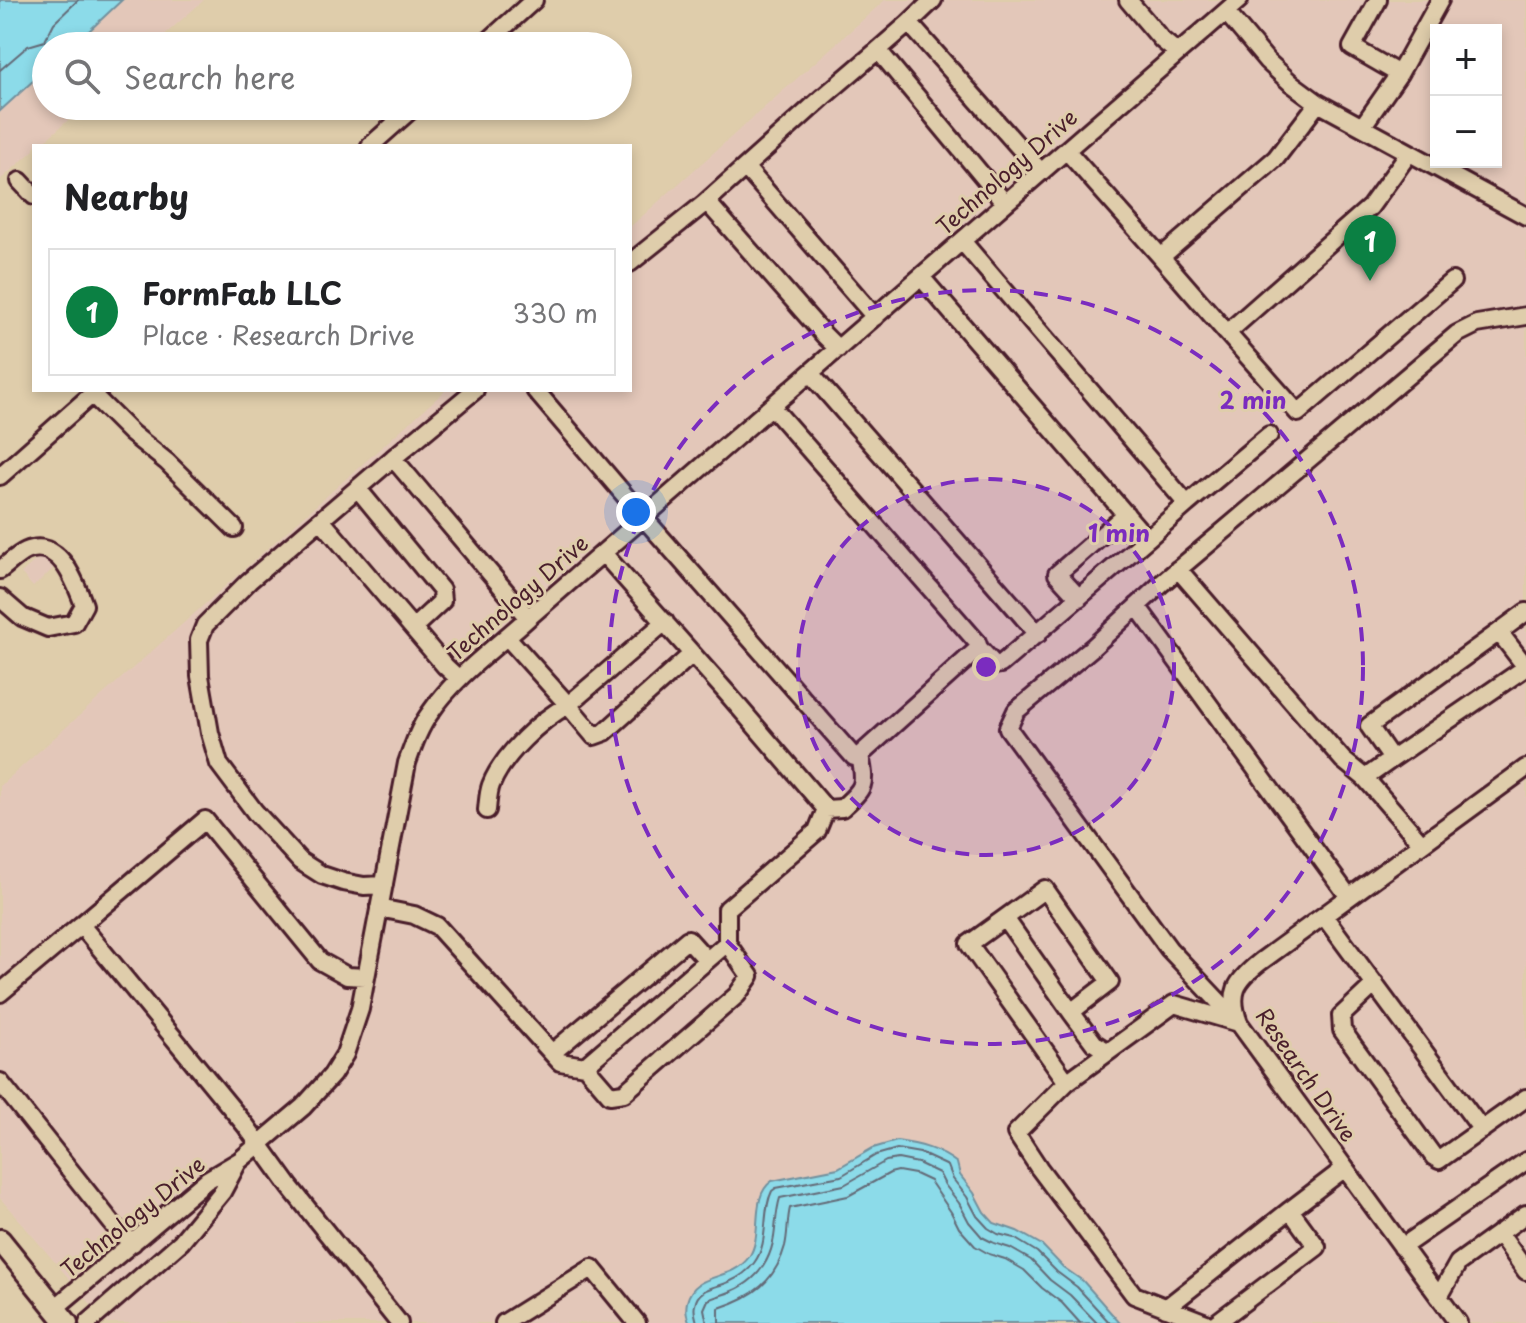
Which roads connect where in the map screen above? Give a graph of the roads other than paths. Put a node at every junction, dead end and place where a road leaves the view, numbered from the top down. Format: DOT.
graph roads {
  1 [pos="534,0"];
  2 [pos="933,0"];
  3 [pos="1128,0"];
  4 [pos="1239,0"];
  5 [pos="1378,0"];
  6 [pos="1440,0"];
  7 [pos="1226,12"];
  8 [pos="909,23"];
  9 [pos="499,32"];
  10 [pos="878,50"];
  11 [pos="1178,53"];
  12 [pos="1399,74"];
  13 [pos="1318,103"];
  14 [pos="399,120"];
  15 [pos="1362,127"];
  16 [pos="372,144"];
  17 [pos="1066,150"];
  18 [pos="1409,153"];
  19 [pos="745,167"];
  20 [pos="1041,172"];
  21 [pos="20,181"];
  22 [pos="32,194"];
  23 [pos="705,203"];
  24 [pos="1005,203"];
  25 [pos="1526,216"];
  26 [pos="962,241"];
  27 [pos="1161,257"];
  28 [pos="632,261"];
  29 [pos="921,277"];
  30 [pos="1452,281"];
  31 [pos="1526,316"];
  32 [pos="875,317"];
  33 [pos="1227,333"];
  34 [pos="838,349"];
  35 [pos="810,373"];
  36 [pos="94,392"];
  37 [pos="473,392"];
  38 [pos="537,392"];
  39 [pos="772,407"];
  40 [pos="1269,435"];
  41 [pos="393,458"];
  42 [pos="0,476"];
  43 [pos="358,489"];
  44 [pos="1187,504"];
  45 [pos="1126,514"];
  46 [pos="644,518"];
  47 [pos="321,520"];
  48 [pos="234,528"];
  49 [pos="1147,539"];
  50 [pos="603,553"];
  51 [pos="1178,569"];
  52 [pos="0,570"];
  53 [pos="0,598"];
  54 [pos="1079,598"];
  55 [pos="1137,606"];
  56 [pos="1526,612"];
  57 [pos="528,618"];
  58 [pos="665,622"];
  59 [pos="413,628"];
  60 [pos="1499,632"];
  61 [pos="1038,634"];
  62 [pos="507,637"];
  63 [pos="979,648"];
  64 [pos="692,654"];
  65 [pos="1526,668"];
  66 [pos="459,679"];
  67 [pos="568,705"];
  68 [pos="860,755"];
  69 [pos="1392,759"];
  70 [pos="1526,768"];
  71 [pos="1365,778"];
  72 [pos="826,809"];
  73 [pos="487,810"];
  74 [pos="1422,844"];
  75 [pos="384,885"];
  76 [pos="1349,897"];
  77 [pos="379,908"];
  78 [pos="1324,916"];
  79 [pos="1005,918"];
  80 [pos="81,925"];
  81 [pos="727,943"];
  82 [pos="707,960"];
  83 [pos="366,977"];
  84 [pos="1375,984"];
  85 [pos="0,993"];
  86 [pos="1071,1012"];
  87 [pos="1239,1023"];
  88 [pos="1108,1052"];
  89 [pos="552,1053"];
  90 [pos="585,1066"];
  91 [pos="0,1082"];
  92 [pos="1067,1082"];
  93 [pos="1526,1098"];
  94 [pos="1482,1130"];
  95 [pos="259,1144"];
  96 [pos="239,1161"];
  97 [pos="1526,1161"];
  98 [pos="1345,1168"];
  99 [pos="1290,1210"];
  100 [pos="1526,1214"];
  101 [pos="1499,1233"];
  102 [pos="0,1240"];
  103 [pos="133,1243"];
  104 [pos="1402,1247"];
  105 [pos="1526,1271"];
  106 [pos="1439,1297"];
  107 [pos="1166,1308"];
  108 [pos="61,1316"];
  109 [pos="88,1323"];
  110 [pos="399,1323"];
  111 [pos="504,1323"];
  112 [pos="637,1323"];
  113 [pos="1206,1323"];
  114 [pos="1216,1323"];
  115 [pos="1458,1323"];
  1 -- 9 [label="street"];
  2 -- 8 [label="street"];
  3 -- 11 [label="street"];
  4 -- 7 [label="street, Technology Drive"];
  5 -- 12 [label="street"];
  6 -- 12 [label="street"];
  7 -- 11 [label="street, Technology Drive"];
  7 -- 13 [label="street"];
  8 -- 10 [label="street"];
  8 -- 20 [label="street"];
  10 -- 19 [label="street"];
  10 -- 24 [label="street"];
  11 -- 17 [label="street, Technology Drive"];
  12 -- 15 [label="street"];
  13 -- 15 [label="street"];
  13 -- 27 [label="street"];
  14 -- 16 [label="street"];
  15 -- 18 [label="street"];
  17 -- 20 [label="street, Technology Drive"];
  17 -- 27 [label="street"];
  18 -- 25 [label="street"];
  18 -- 33 [label="street"];
  19 -- 23 [label="street"];
  19 -- 32 [label="street"];
  20 -- 24 [label="street, Technology Drive"];
  21 -- 22 [label="street"];
  23 -- 28 [label="street"];
  23 -- 34 [label="street"];
  24 -- 26 [label="street, Technology Drive"];
  26 -- 29 [label="street, Technology Drive"];
  26 -- 44 [label="street"];
  27 -- 33 [label="street"];
  29 -- 32 [label="street, Technology Drive"];
  29 -- 45 [label="street"];
  30 -- 33 [label="street"];
  31 -- 51 [label="street"];
  32 -- 34 [label="street, Technology Drive"];
  34 -- 35 [label="street, Technology Drive"];
  35 -- 39 [label="street, Technology Drive"];
  35 -- 61 [label="street"];
  36 -- 42 [label="street"];
  36 -- 48 [label="street"];
  37 -- 41 [label="street"];
  38 -- 46 [label="street"];
  39 -- 46 [label="street, Technology Drive"];
  39 -- 63 [label="street"];
  40 -- 44 [label="street"];
  41 -- 43 [label="street"];
  41 -- 57 [label="street"];
  43 -- 47 [label="street"];
  43 -- 59 [label="street"];
  44 -- 49 [label="street"];
  45 -- 49 [label="street"];
  45 -- 54 [label="street"];
  46 -- 50 [label="street, Technology Drive"];
  46 -- 68 [label="street"];
  47 -- 59 [label="street"];
  47 -- 75 [label="street"];
  49 -- 54 [label="street"];
  50 -- 57 [label="street, Technology Drive"];
  50 -- 58 [label="street"];
  51 -- 55 [label="street"];
  51 -- 71 [label="street"];
  52 -- 53 [label="street"];
  54 -- 61 [label="street"];
  55 -- 76 [label="street"];
  55 -- 87 [label="street"];
  56 -- 60 [label="street"];
  57 -- 62 [label="street, Technology Drive"];
  58 -- 64 [label="street"];
  58 -- 67 [label="street"];
  59 -- 66 [label="street"];
  60 -- 65 [label="street"];
  60 -- 69 [label="street"];
  61 -- 63 [label="street"];
  62 -- 66 [label="street, Technology Drive"];
  62 -- 67 [label="street"];
  63 -- 68 [label="street"];
  64 -- 67 [label="street"];
  64 -- 72 [label="street"];
  65 -- 69 [label="street"];
  66 -- 75 [label="street, Technology Drive"];
  67 -- 73 [label="street"];
  68 -- 72 [label="street"];
  69 -- 71 [label="street"];
  70 -- 74 [label="street, Research Drive"];
  71 -- 74 [label="street"];
  72 -- 81 [label="street"];
  74 -- 76 [label="street, Research Drive"];
  75 -- 77 [label="street, Technology Drive"];
  76 -- 78 [label="street, Research Drive"];
  77 -- 83 [label="street, Technology Drive"];
  77 -- 89 [label="street"];
  78 -- 84 [label="street"];
  78 -- 87 [label="street, Research Drive"];
  79 -- 86 [label="street"];
  79 -- 86 [label="street"];
  79 -- 92 [label="street"];
  80 -- 83 [label="street"];
  80 -- 85 [label="street"];
  80 -- 95 [label="street"];
  81 -- 82 [label="street"];
  81 -- 90 [label="street"];
  82 -- 89 [label="street"];
  82 -- 90 [label="street"];
  83 -- 95 [label="street, Technology Drive"];
  84 -- 94 [label="street"];
  84 -- 94 [label="street"];
  86 -- 88 [label="street"];
  87 -- 88 [label="street"];
  87 -- 98 [label="street, Research Drive"];
  88 -- 92 [label="street"];
  89 -- 90 [label="street"];
  91 -- 103 [label="street"];
  92 -- 107 [label="street"];
  93 -- 94 [label="street"];
  95 -- 96 [label="street, Technology Drive"];
  95 -- 110 [label="street"];
  96 -- 103 [label="street, Technology Drive"];
  96 -- 109 [label="street, Technology Drive"];
  97 -- 104 [label="street"];
  98 -- 99 [label="street"];
  98 -- 104 [label="street, Research Drive"];
  99 -- 107 [label="street"];
  99 -- 114 [label="street"];
  100 -- 101 [label="street"];
  101 -- 105 [label="street"];
  101 -- 106 [label="street"];
  102 -- 108 [label="main road"];
  103 -- 108 [label="street, Technology Drive"];
  104 -- 106 [label="street, Research Drive"];
  106 -- 115 [label="street, Research Drive"];
  107 -- 113 [label="street"];
  111 -- 112 [label="street"];
}
